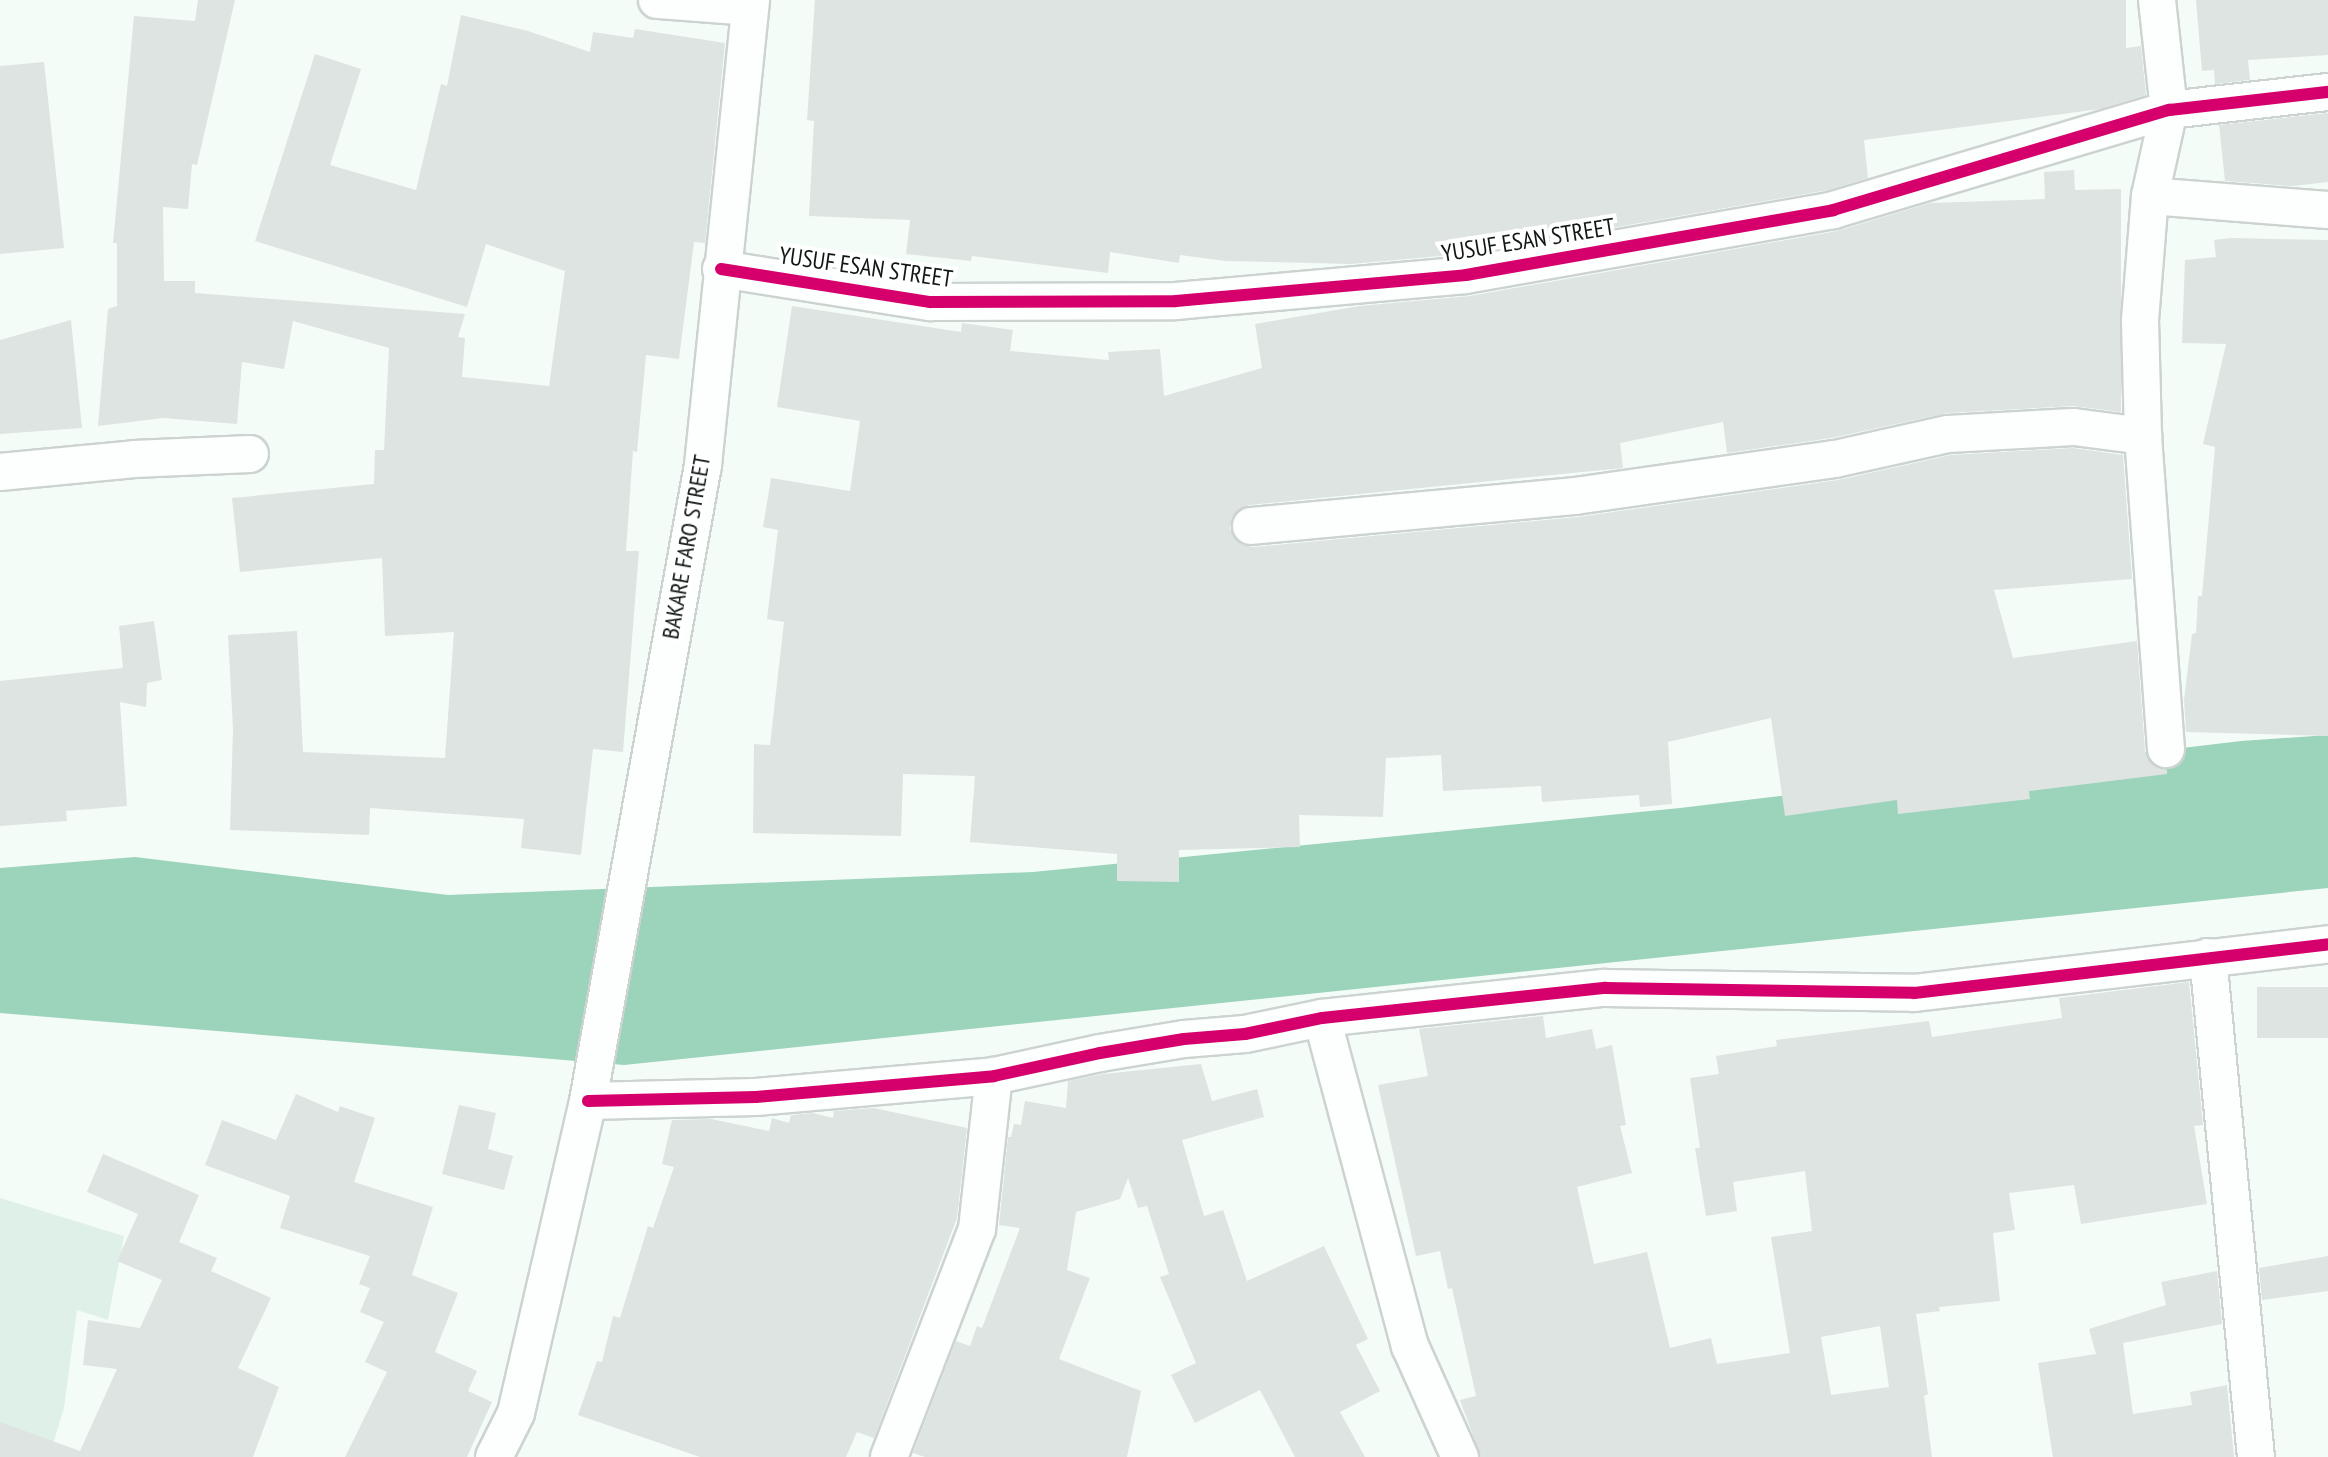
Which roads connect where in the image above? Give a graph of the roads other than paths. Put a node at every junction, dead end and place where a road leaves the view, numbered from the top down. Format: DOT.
graph roads {
  1 [pos="657,0"];
  2 [pos="2157,0"];
  3 [pos="751,4"];
  4 [pos="2328,92"];
  5 [pos="2169,110"];
  6 [pos="2150,196"];
  7 [pos="2328,210"];
  8 [pos="721,269"];
  9 [pos="2143,436"];
  10 [pos="250,454"];
  11 [pos="0,472"];
  12 [pos="1251,526"];
  13 [pos="2166,749"];
  14 [pos="2328,944"];
  15 [pos="2208,957"];
  16 [pos="1322,1018"];
  17 [pos="994,1076"];
  18 [pos="588,1095"];
  19 [pos="494,1457"];
  20 [pos="889,1457"];
  21 [pos="1460,1457"];
  22 [pos="2256,1457"];
  1 -- 3 [label="street"];
  2 -- 5 [label="street"];
  3 -- 8 [label="street, BAKARE FARO STREET"];
  4 -- 5 [label="street, YUSUF ESAN STREET"];
  5 -- 6 [label="street"];
  5 -- 8 [label="street, YUSUF ESAN STREET"];
  6 -- 7 [label="street"];
  6 -- 9 [label="street"];
  8 -- 18 [label="street, BAKARE FARO STREET"];
  9 -- 12 [label="street"];
  9 -- 13 [label="street"];
  10 -- 11 [label="street"];
  14 -- 15 [label="street"];
  15 -- 16 [label="street"];
  15 -- 22 [label="street"];
  16 -- 17 [label="street"];
  16 -- 21 [label="street"];
  17 -- 18 [label="street"];
  17 -- 20 [label="street"];
  18 -- 19 [label="street, BAKARE FARO STREET"];
}
